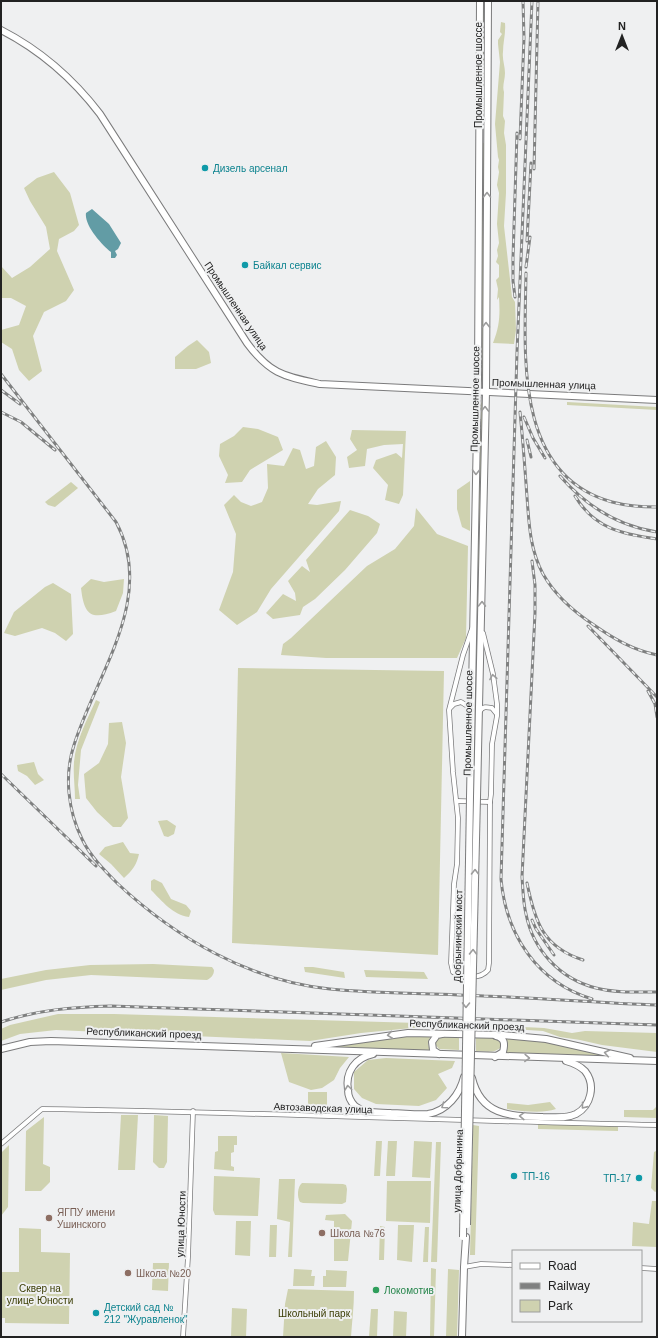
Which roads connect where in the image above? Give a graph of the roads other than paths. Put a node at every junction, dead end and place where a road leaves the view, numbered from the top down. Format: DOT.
graph roads {
  1 [pos="480,1"];
  2 [pos="488,1"];
  3 [pos="1,30"];
  4 [pos="479,133"];
  5 [pos="488,133"];
  6 [pos="478,391"];
  7 [pos="486,392"];
  8 [pos="657,400"];
  9 [pos="481,626"];
  10 [pos="472,627"];
  11 [pos="449,710"];
  12 [pos="471,713"];
  13 [pos="478,713"];
  14 [pos="497,716"];
  15 [pos="473,797"];
  16 [pos="457,801"];
  17 [pos="490,802"];
  18 [pos="443,1033"];
  19 [pos="492,1035"];
  20 [pos="287,1048"];
  21 [pos="1,1049"];
  22 [pos="388,1053"];
  23 [pos="441,1055"];
  24 [pos="495,1057"];
  25 [pos="559,1059"];
  26 [pos="645,1061"];
  27 [pos="657,1062"];
  28 [pos="468,1075"];
  29 [pos="193,1111"];
  30 [pos="657,1125"];
  31 [pos="1,1144"];
  32 [pos="512,1265"];
  33 [pos="464,1267"];
  34 [pos="642,1268"];
  35 [pos="657,1269"];
  36 [pos="183,1337"];
  37 [pos="462,1337"];
  1 -- 4 [label="main road, Промышленное шоссе"];
  2 -- 5 [label="main road, Промышленное шоссе"];
  3 -- 6 [label="main road, Промышленная улица"];
  4 -- 5 [label="main road"];
  4 -- 6 [label="main road, Промышленное шоссе"];
  7 -- 5 [label="main road, Промышленное шоссе, one-way"];
  6 -- 7 [label="main road, Промышленная улица"];
  6 -- 10 [label="main road, Промышленное шоссе, one-way"];
  7 -- 8 [label="main road, Промышленная улица"];
  9 -- 7 [label="main road, Промышленное шоссе, one-way"];
  9 -- 13 [label="main road, Промышленное шоссе"];
  14 -- 9 [label="street, one-way"];
  10 -- 11 [label="street"];
  10 -- 12 [label="main road, Промышленное шоссе"];
  11 -- 12 [label="street"];
  11 -- 16 [label="street"];
  12 -- 15 [label="main road, Промышленное шоссе"];
  13 -- 14 [label="street"];
  13 -- 15 [label="main road, Промышленное шоссе"];
  14 -- 17 [label="street"];
  15 -- 28 [label="main road, Добрынинский мост, bridge"];
  16 -- 17 [label="street"];
  16 -- 17 [label="street"];
  18 -- 19 [label="main road, Республиканский проезд"];
  18 -- 20 [label="main road, Республиканский проезд, one-way"];
  18 -- 23 [label="main road"];
  19 -- 24 [label="main road"];
  26 -- 19 [label="main road, Республиканский проезд, one-way"];
  20 -- 21 [label="main road, Республиканский проезд"];
  20 -- 22 [label="main road, Республиканский проезд"];
  22 -- 23 [label="main road, Республиканский проезд"];
  28 -- 22 [label="main road, one-way"];
  23 -- 24 [label="main road, Республиканский проезд"];
  24 -- 25 [label="main road, Республиканский проезд, one-way"];
  25 -- 26 [label="main road, Республиканский проезд"];
  25 -- 28 [label="main road, one-way"];
  26 -- 27 [label="main road, Республиканский проезд"];
  28 -- 33 [label="main road, улица Добрынина, bridge"];
  29 -- 30 [label="street, Автозаводская улица"];
  29 -- 31 [label="street, Автозаводская улица"];
  29 -- 36 [label="street, улица Юности"];
  32 -- 33 [label="street"];
  33 -- 37 [label="main road, улица Добрынина"];
  34 -- 35 [label="street"];
}
